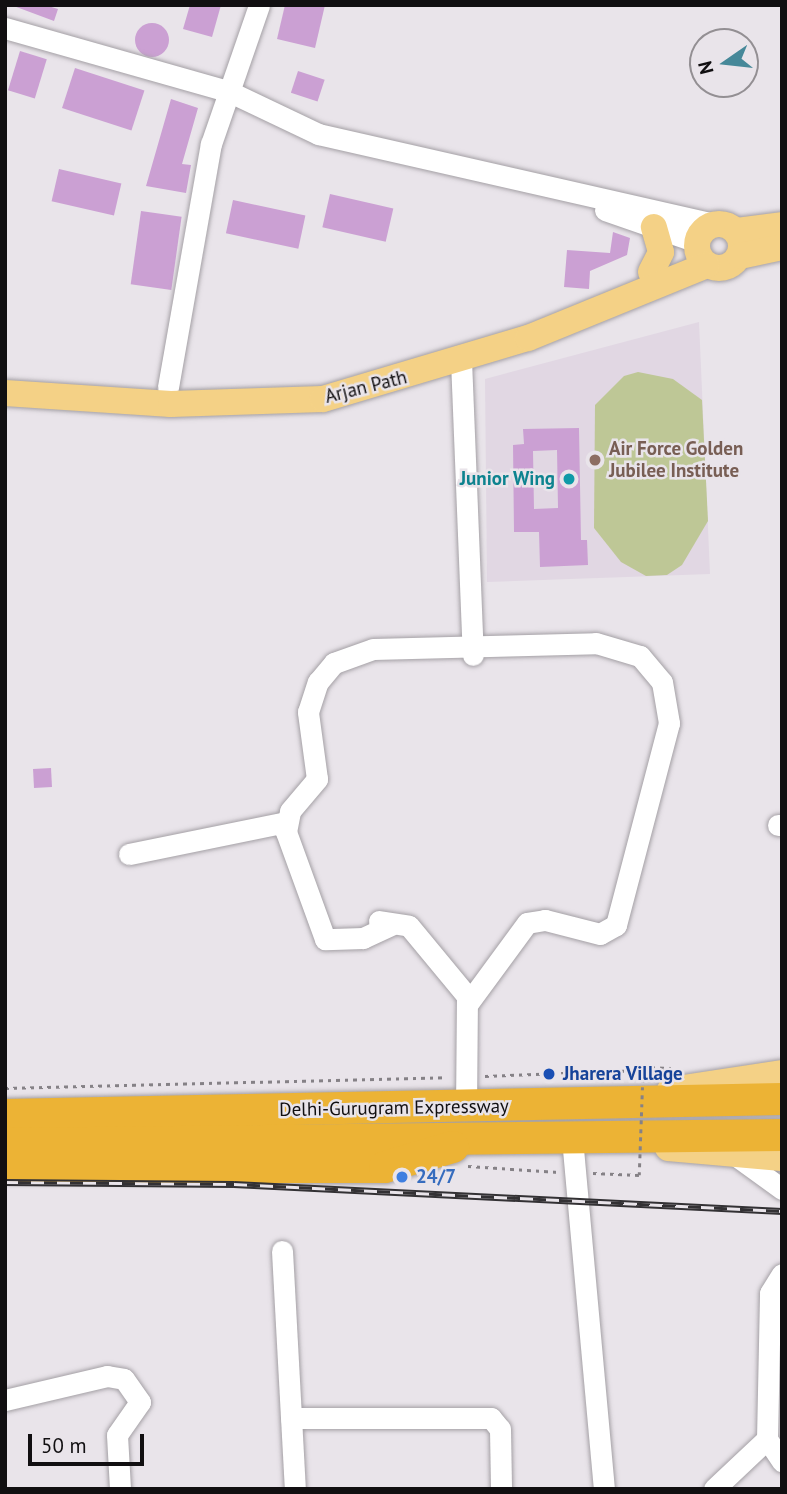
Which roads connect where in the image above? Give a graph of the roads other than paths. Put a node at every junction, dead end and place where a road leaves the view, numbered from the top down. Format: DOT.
graph roads {
  1 [pos="259,5"];
  2 [pos="5,28"];
  3 [pos="228,91"];
  4 [pos="256,105"];
  5 [pos="782,225"];
  6 [pos="654,227"];
  7 [pos="715,245"];
  8 [pos="782,247"];
  9 [pos="651,272"];
  10 [pos="450,363"];
  11 [pos="5,375"];
  12 [pos="167,387"];
  13 [pos="5,393"];
  14 [pos="469,651"];
  15 [pos="286,821"];
  16 [pos="129,853"];
  17 [pos="391,925"];
  18 [pos="469,1002"];
  19 [pos="782,1073"];
  20 [pos="467,1091"];
  21 [pos="782,1099"];
  22 [pos="578,1104"];
  23 [pos="5,1115"];
  24 [pos="782,1135"];
  25 [pos="572,1138"];
  26 [pos="474,1139"];
  27 [pos="5,1144"];
  28 [pos="735,1155"];
  29 [pos="782,1158"];
  30 [pos="5,1167"];
  31 [pos="782,1189"];
  32 [pos="282,1251"];
  33 [pos="782,1274"];
  34 [pos="5,1400"];
  35 [pos="291,1418"];
  36 [pos="777,1452"];
  37 [pos="602,1486"];
  38 [pos="120,1489"];
  39 [pos="295,1489"];
  40 [pos="501,1489"];
  41 [pos="715,1489"];
  1 -- 3 [label="street"];
  2 -- 3 [label="street"];
  3 -- 4 [label="street"];
  3 -- 12 [label="street"];
  4 -- 6 [label="street"];
  4 -- 7 [label="street"];
  5 -- 7 [label="main road, Arjan Path"];
  6 -- 7 [label="street"];
  6 -- 9 [label="main road"];
  7 -- 8 [label="main road, Arjan Path"];
  7 -- 9 [label="main road, Arjan Path"];
  7 -- 10 [label="main road, Arjan Path"];
  9 -- 12 [label="main road, Arjan Path"];
  10 -- 13 [label="main road, Arjan Path"];
  10 -- 14 [label="street"];
  11 -- 12 [label="main road, Arjan Path"];
  14 -- 15 [label="street"];
  14 -- 17 [label="street"];
  14 -- 18 [label="street"];
  15 -- 16 [label="street"];
  15 -- 17 [label="street"];
  17 -- 18 [label="street"];
  18 -- 20 [label="street"];
  19 -- 22 [label="main road"];
  20 -- 22 [label="highway, Delhi-Gurugram Expressway"];
  20 -- 23 [label="highway, Delhi-Gurugram Expressway"];
  21 -- 22 [label="highway, Delhi-Gurugram Expressway"];
  24 -- 25 [label="highway, Delhi-Gurugram Expressway"];
  25 -- 26 [label="highway, Delhi-Gurugram Expressway"];
  25 -- 28 [label="main road"];
  25 -- 37 [label="street"];
  26 -- 27 [label="highway, Delhi-Gurugram Expressway"];
  26 -- 30 [label="highway"];
  28 -- 29 [label="main road"];
  28 -- 31 [label="street"];
  32 -- 35 [label="street"];
  33 -- 36 [label="street"];
  34 -- 38 [label="street"];
  35 -- 39 [label="street"];
  35 -- 40 [label="street"];
  36 -- 41 [label="street"];
}
